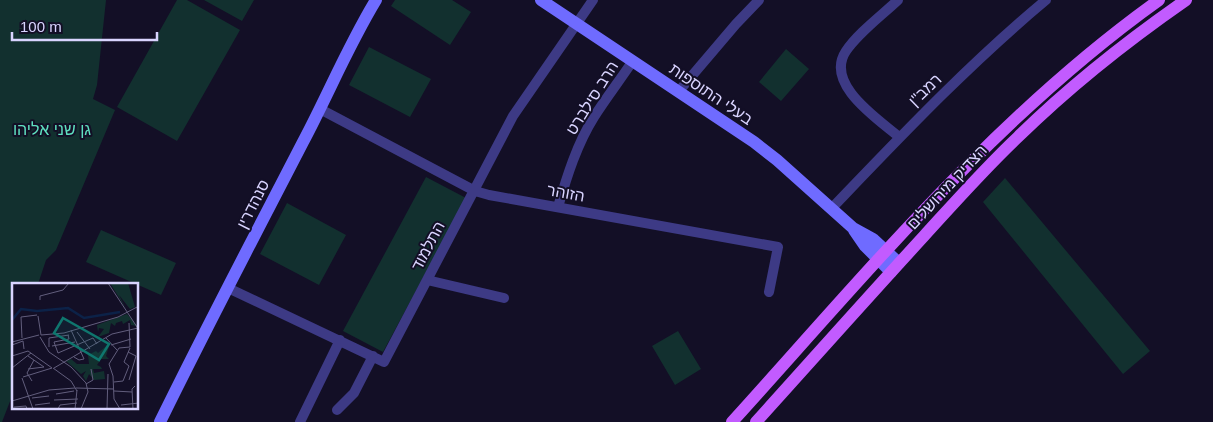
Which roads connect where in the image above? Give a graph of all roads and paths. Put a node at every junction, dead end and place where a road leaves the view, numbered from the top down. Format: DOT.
graph roads {
  1 [pos="376,0"];
  2 [pos="541,0"];
  3 [pos="592,0"];
  4 [pos="759,0"];
  5 [pos="898,0"];
  6 [pos="1046,0"];
  7 [pos="1159,0"];
  8 [pos="1186,0"];
  9 [pos="576,23"];
  10 [pos="632,62"];
  11 [pos="679,91"];
  12 [pos="320,110"];
  13 [pos="899,137"];
  14 [pos="475,190"];
  15 [pos="558,207"];
  16 [pos="832,208"];
  17 [pos="882,256"];
  18 [pos="895,268"];
  19 [pos="427,280"];
  20 [pos="228,288"];
  21 [pos="769,292"];
  22 [pos="504,298"];
  23 [pos="340,340"];
  24 [pos="373,356"];
  25 [pos="337,410"];
  26 [pos="160,422"];
  27 [pos="300,422"];
  28 [pos="732,422"];
  29 [pos="756,422"];
  1 -- 12 [label="street, סנהדרין"];
  2 -- 9 [label="street, בעלי התוספות"];
  3 -- 9 [label="street, התלמוד"];
  4 -- 11 [label="street"];
  5 -- 13 [label="street"];
  6 -- 13 [label="street, רמב\"ן"];
  7 -- 17 [label="main road, הצדיק מירושלים"];
  8 -- 18 [label="main road, הצדיק מירושלים"];
  9 -- 10 [label="street, בעלי התוספות"];
  9 -- 14 [label="street, התלמוד"];
  10 -- 11 [label="street, בעלי התוספות"];
  10 -- 15 [label="street, הרב סילברט"];
  11 -- 16 [label="street, בעלי התוספות"];
  12 -- 14 [label="street, הזוהר"];
  12 -- 20 [label="street, סנהדרין"];
  13 -- 16 [label="street, רמב\"ן"];
  14 -- 15 [label="street, הזוהר"];
  14 -- 19 [label="street, התלמוד"];
  15 -- 21 [label="street, הזוהר"];
  16 -- 17 [label="street, בעלי התוספות"];
  17 -- 18 [label="street, בעלי התוספות"];
  17 -- 28 [label="main road, הצדיק מירושלים"];
  18 -- 29 [label="main road, הצדיק מירושלים"];
  19 -- 22 [label="street"];
  19 -- 24 [label="street, התלמוד"];
  20 -- 23 [label="street"];
  20 -- 26 [label="street, סנהדרין"];
  23 -- 24 [label="street"];
  23 -- 27 [label="street"];
  24 -- 25 [label="street"];
}
